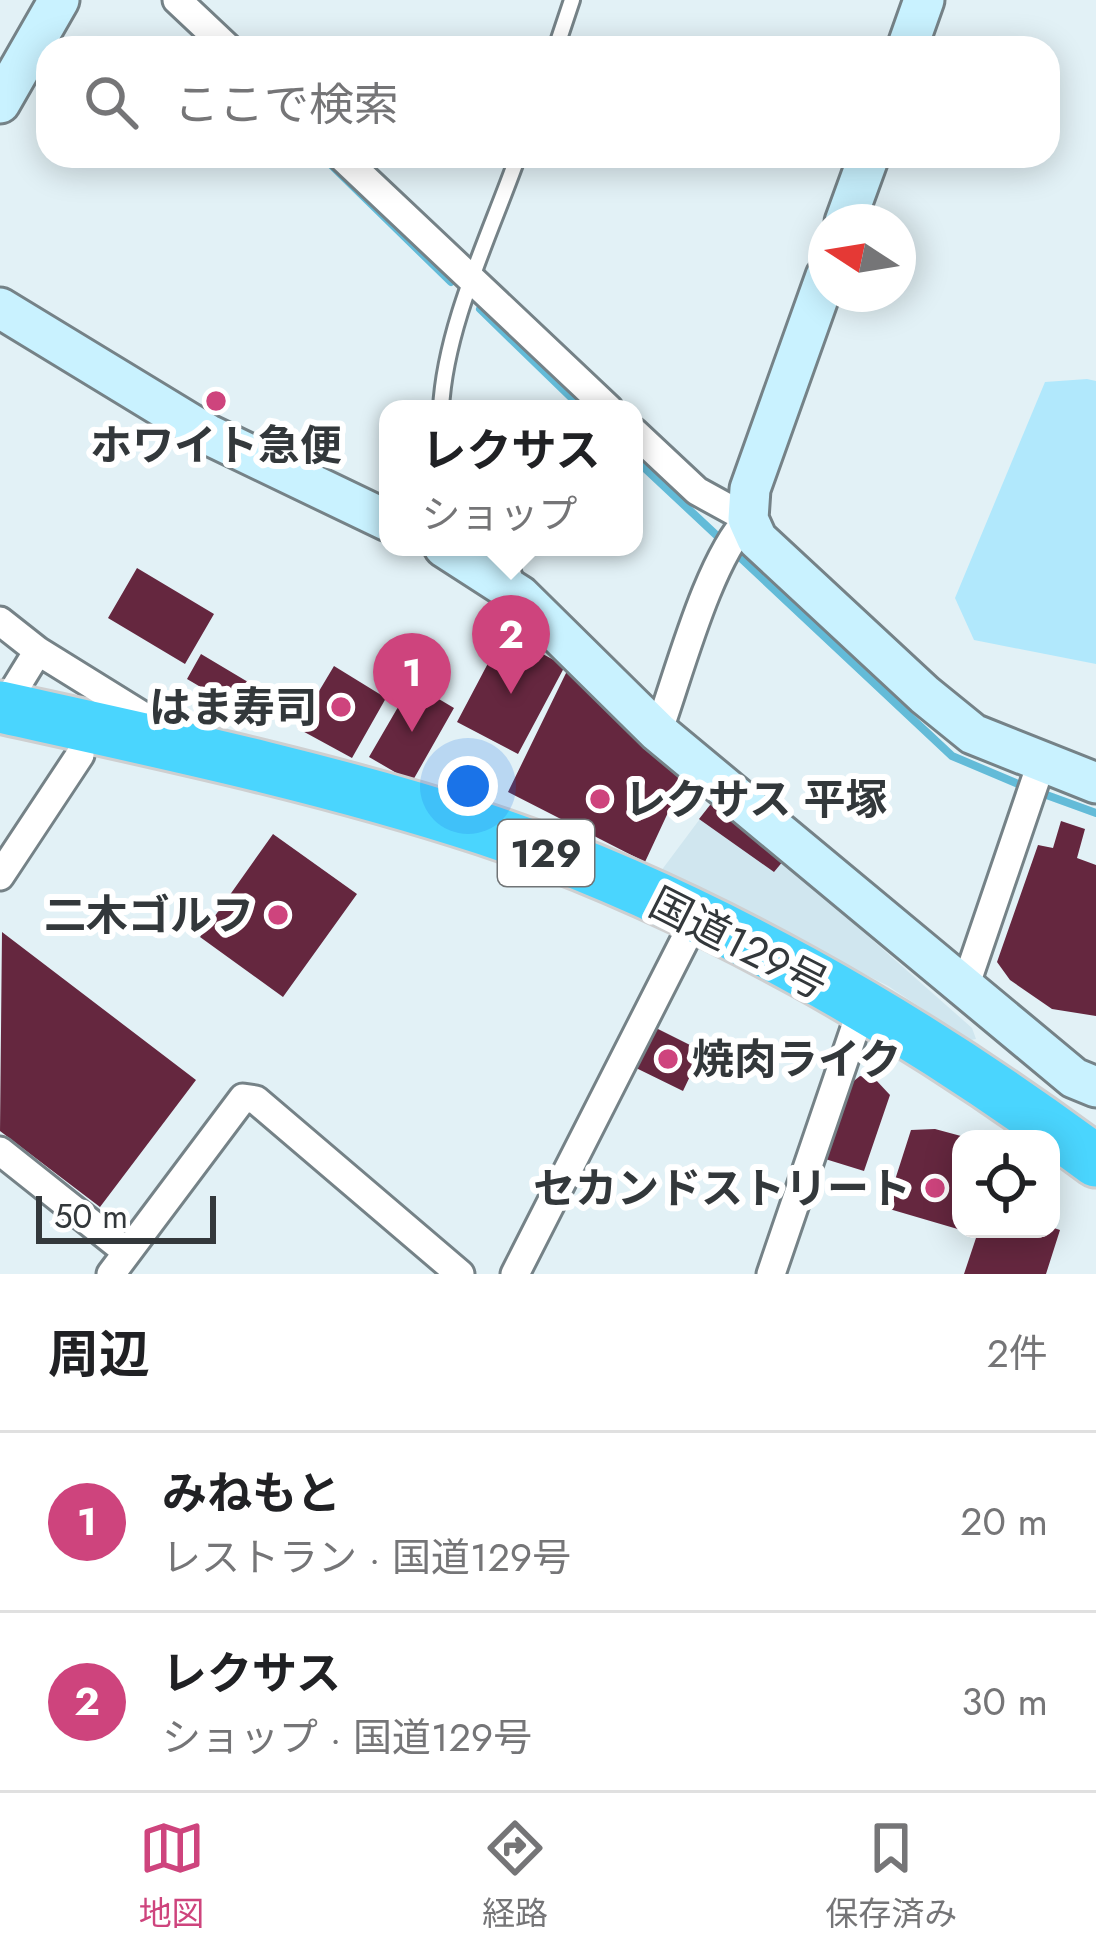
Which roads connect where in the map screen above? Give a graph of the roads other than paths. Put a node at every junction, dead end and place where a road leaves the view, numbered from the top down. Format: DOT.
graph roads {
  1 [pos="59,0"];
  2 [pos="178,0"];
  3 [pos="572,0"];
  4 [pos="925,0"];
  5 [pos="38,36"];
  6 [pos="216,36"];
  7 [pos="560,36"];
  8 [pos="912,36"];
  9 [pos="36,40"];
  10 [pos="0,103"];
  11 [pos="354,168"];
  12 [pos="514,168"];
  13 [pos="865,168"];
  14 [pos="852,204"];
  15 [pos="473,282"];
  16 [pos="0,308"];
  17 [pos="813,312"];
  18 [pos="442,400"];
  19 [pos="599,400"];
  20 [pos="643,440"];
  21 [pos="379,517"];
  22 [pos="739,528"];
  23 [pos="458,556"];
  24 [pos="509,556"];
  25 [pos="520,596"];
  26 [pos="0,621"];
  27 [pos="38,651"];
  28 [pos="1,717"];
  29 [pos="73,717"];
  30 [pos="658,732"];
  31 [pos="1041,764"];
  32 [pos="1096,783"];
  33 [pos="0,876"];
  34 [pos="689,929"];
  35 [pos="965,984"];
  36 [pos="858,1018"];
  37 [pos="1085,1082"];
  38 [pos="1023,1130"];
  39 [pos="1044,1130"];
  40 [pos="1060,1149"];
  41 [pos="0,1150"];
  42 [pos="1096,1161"];
  43 [pos="1060,1165"];
  44 [pos="1096,1200"];
  45 [pos="119,1263"];
  46 [pos="460,1274"];
  47 [pos="515,1274"];
  48 [pos="771,1274"];
  1 -- 5 [label="street"];
  2 -- 6 [label="street"];
  3 -- 7 [label="lane"];
  4 -- 8 [label="street"];
  9 -- 10 [label="street"];
  11 -- 15 [label="street"];
  12 -- 15 [label="lane"];
  13 -- 14 [label="street"];
  15 -- 18 [label="lane"];
  15 -- 19 [label="street"];
  16 -- 21 [label="street"];
  17 -- 22 [label="street"];
  20 -- 22 [label="street"];
  22 -- 30 [label="street"];
  22 -- 31 [label="street"];
  23 -- 25 [label="street"];
  24 -- 25 [label="lane"];
  25 -- 30 [label="street"];
  26 -- 27 [label="street"];
  27 -- 28 [label="street"];
  27 -- 29 [label="street"];
  28 -- 29 [label="highway, 国道129号 / 129"];
  29 -- 33 [label="street"];
  29 -- 34 [label="highway, 国道129号 / 129"];
  29 -- 34 [label="highway, 国道129号 / 129"];
  30 -- 35 [label="street"];
  31 -- 32 [label="street"];
  31 -- 35 [label="street"];
  34 -- 36 [label="highway, 国道129号 / 129"];
  34 -- 47 [label="street"];
  35 -- 37 [label="street"];
  36 -- 38 [label="highway, 国道129号 / 129"];
  36 -- 48 [label="street"];
  37 -- 39 [label="street"];
  40 -- 42 [label="highway, 国道129号 / 129"];
  41 -- 45 [label="street"];
  43 -- 44 [label="highway, 国道129号 / 129"];
  45 -- 46 [label="street"];
}
